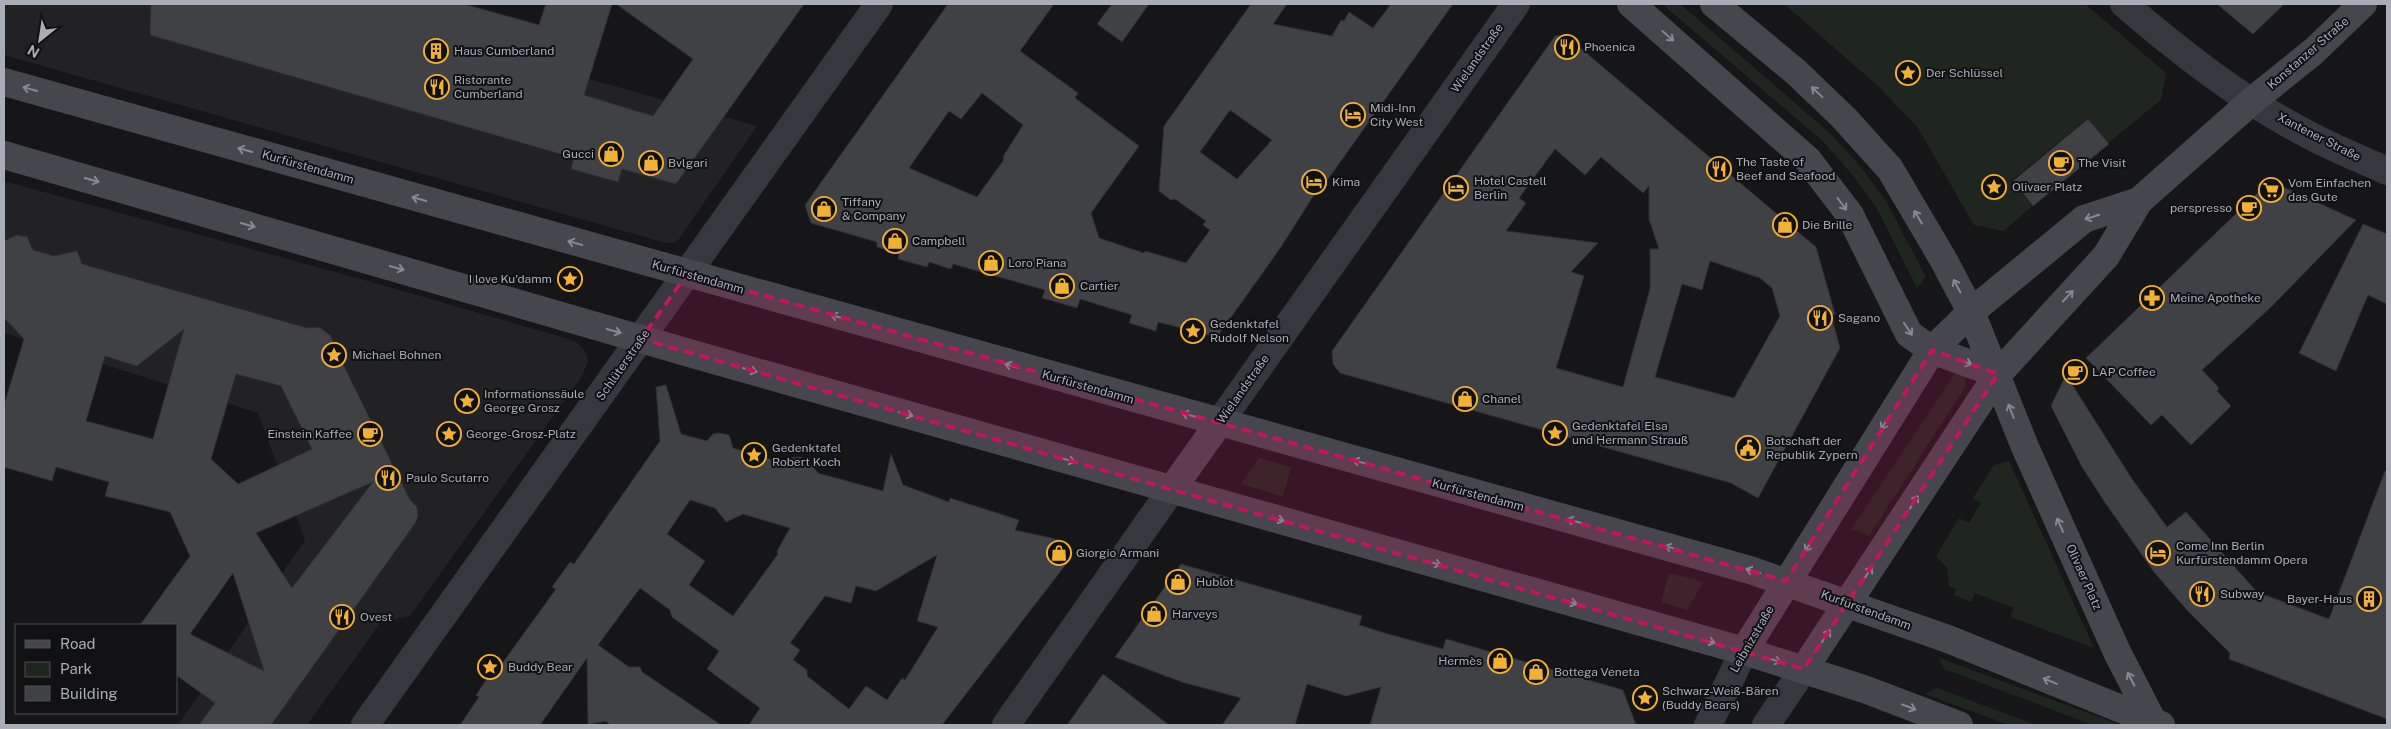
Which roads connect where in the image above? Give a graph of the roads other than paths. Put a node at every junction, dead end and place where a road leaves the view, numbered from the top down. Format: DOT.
graph roads {
  1 [pos="879,4"];
  2 [pos="1516,4"];
  3 [pos="1631,4"];
  4 [pos="1714,4"];
  5 [pos="2124,4"];
  6 [pos="2363,4"];
  7 [pos="4,82"];
  8 [pos="2252,101"];
  9 [pos="4,155"];
  10 [pos="2387,171"];
  11 [pos="2139,201"];
  12 [pos="687,274"];
  13 [pos="1972,312"];
  14 [pos="641,339"];
  15 [pos="1932,350"];
  16 [pos="1998,374"];
  17 [pos="1219,423"];
  18 [pos="1172,489"];
  19 [pos="1786,581"];
  20 [pos="1849,603"];
  21 [pos="1744,651"];
  22 [pos="1804,670"];
  23 [pos="2155,724"];
  24 [pos="365,725"];
  25 [pos="1006,725"];
  26 [pos="1708,725"];
  27 [pos="1766,725"];
  28 [pos="1959,725"];
  1 -- 12 [label="street, Schlüterstraße"];
  2 -- 17 [label="street, Wielandstraße"];
  3 -- 15 [label="main road, one-way"];
  13 -- 4 [label="main road, Olivaer Platz, one-way"];
  5 -- 8 [label="street"];
  6 -- 8 [label="main road, Konstanzer Straße"];
  12 -- 7 [label="main road, Kurfürstendamm, one-way"];
  8 -- 10 [label="street, Xantener Straße"];
  8 -- 11 [label="main road"];
  9 -- 14 [label="main road, one-way"];
  11 -- 13 [label="main road, one-way"];
  16 -- 11 [label="main road, one-way"];
  12 -- 14 [label="street, Schlüterstraße"];
  17 -- 12 [label="main road, Kurfürstendamm, one-way"];
  13 -- 15 [label="main road"];
  13 -- 16 [label="main road, Olivaer Platz"];
  14 -- 18 [label="main road, one-way"];
  14 -- 24 [label="street, Schlüterstraße"];
  15 -- 16 [label="main road, one-way"];
  15 -- 19 [label="main road, one-way"];
  20 -- 16 [label="main road, one-way"];
  23 -- 16 [label="main road, Olivaer Platz, one-way"];
  17 -- 18 [label="main road, Wielandstraße"];
  19 -- 17 [label="main road, Kurfürstendamm, one-way"];
  18 -- 21 [label="main road, one-way"];
  18 -- 25 [label="street, Wielandstraße"];
  19 -- 20 [label="main road, Kurfürstendamm"];
  19 -- 21 [label="main road, Leibnizstraße"];
  22 -- 20 [label="main road, one-way"];
  23 -- 20 [label="main road, Kurfürstendamm, one-way"];
  21 -- 22 [label="main road, one-way"];
  21 -- 26 [label="street, Leibnizstraße"];
  22 -- 27 [label="street"];
  22 -- 28 [label="main road, one-way"];
}
